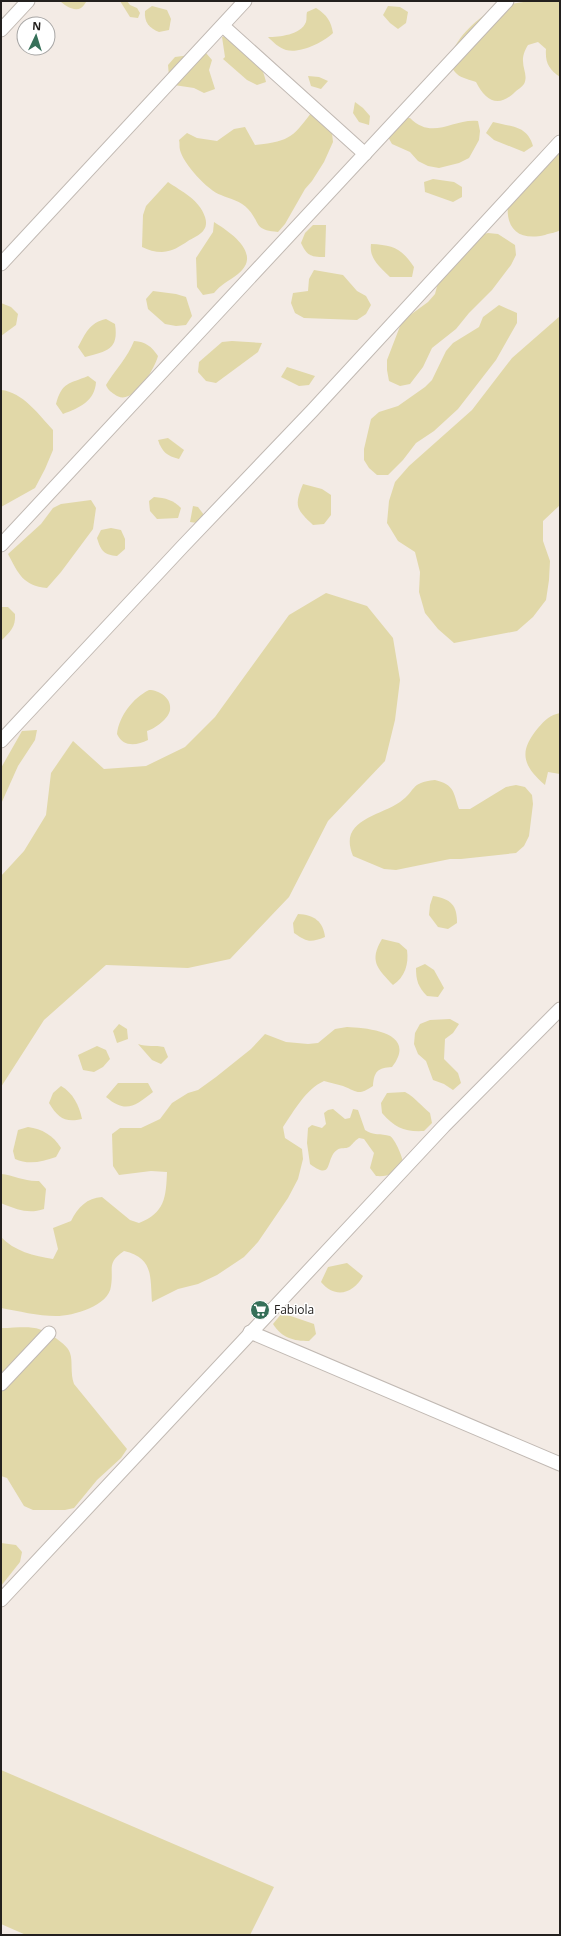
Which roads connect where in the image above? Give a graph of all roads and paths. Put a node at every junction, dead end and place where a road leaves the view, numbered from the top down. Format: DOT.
graph roads {
  1 [pos="28,1"];
  2 [pos="245,1"];
  3 [pos="507,1"];
  4 [pos="223,26"];
  5 [pos="1,30"];
  6 [pos="560,142"];
  7 [pos="365,154"];
  8 [pos="1,264"];
  9 [pos="1,545"];
  10 [pos="1,741"];
  11 [pos="560,1009"];
  12 [pos="250,1332"];
  13 [pos="49,1333"];
  14 [pos="1,1384"];
  15 [pos="560,1464"];
  16 [pos="1,1600"];
  1 -- 5 [label="street"];
  2 -- 4 [label="street"];
  3 -- 7 [label="street"];
  4 -- 7 [label="street"];
  4 -- 8 [label="street"];
  6 -- 10 [label="street"];
  7 -- 9 [label="street"];
  11 -- 12 [label="street"];
  12 -- 15 [label="street"];
  12 -- 16 [label="street"];
  13 -- 14 [label="street"];
}
